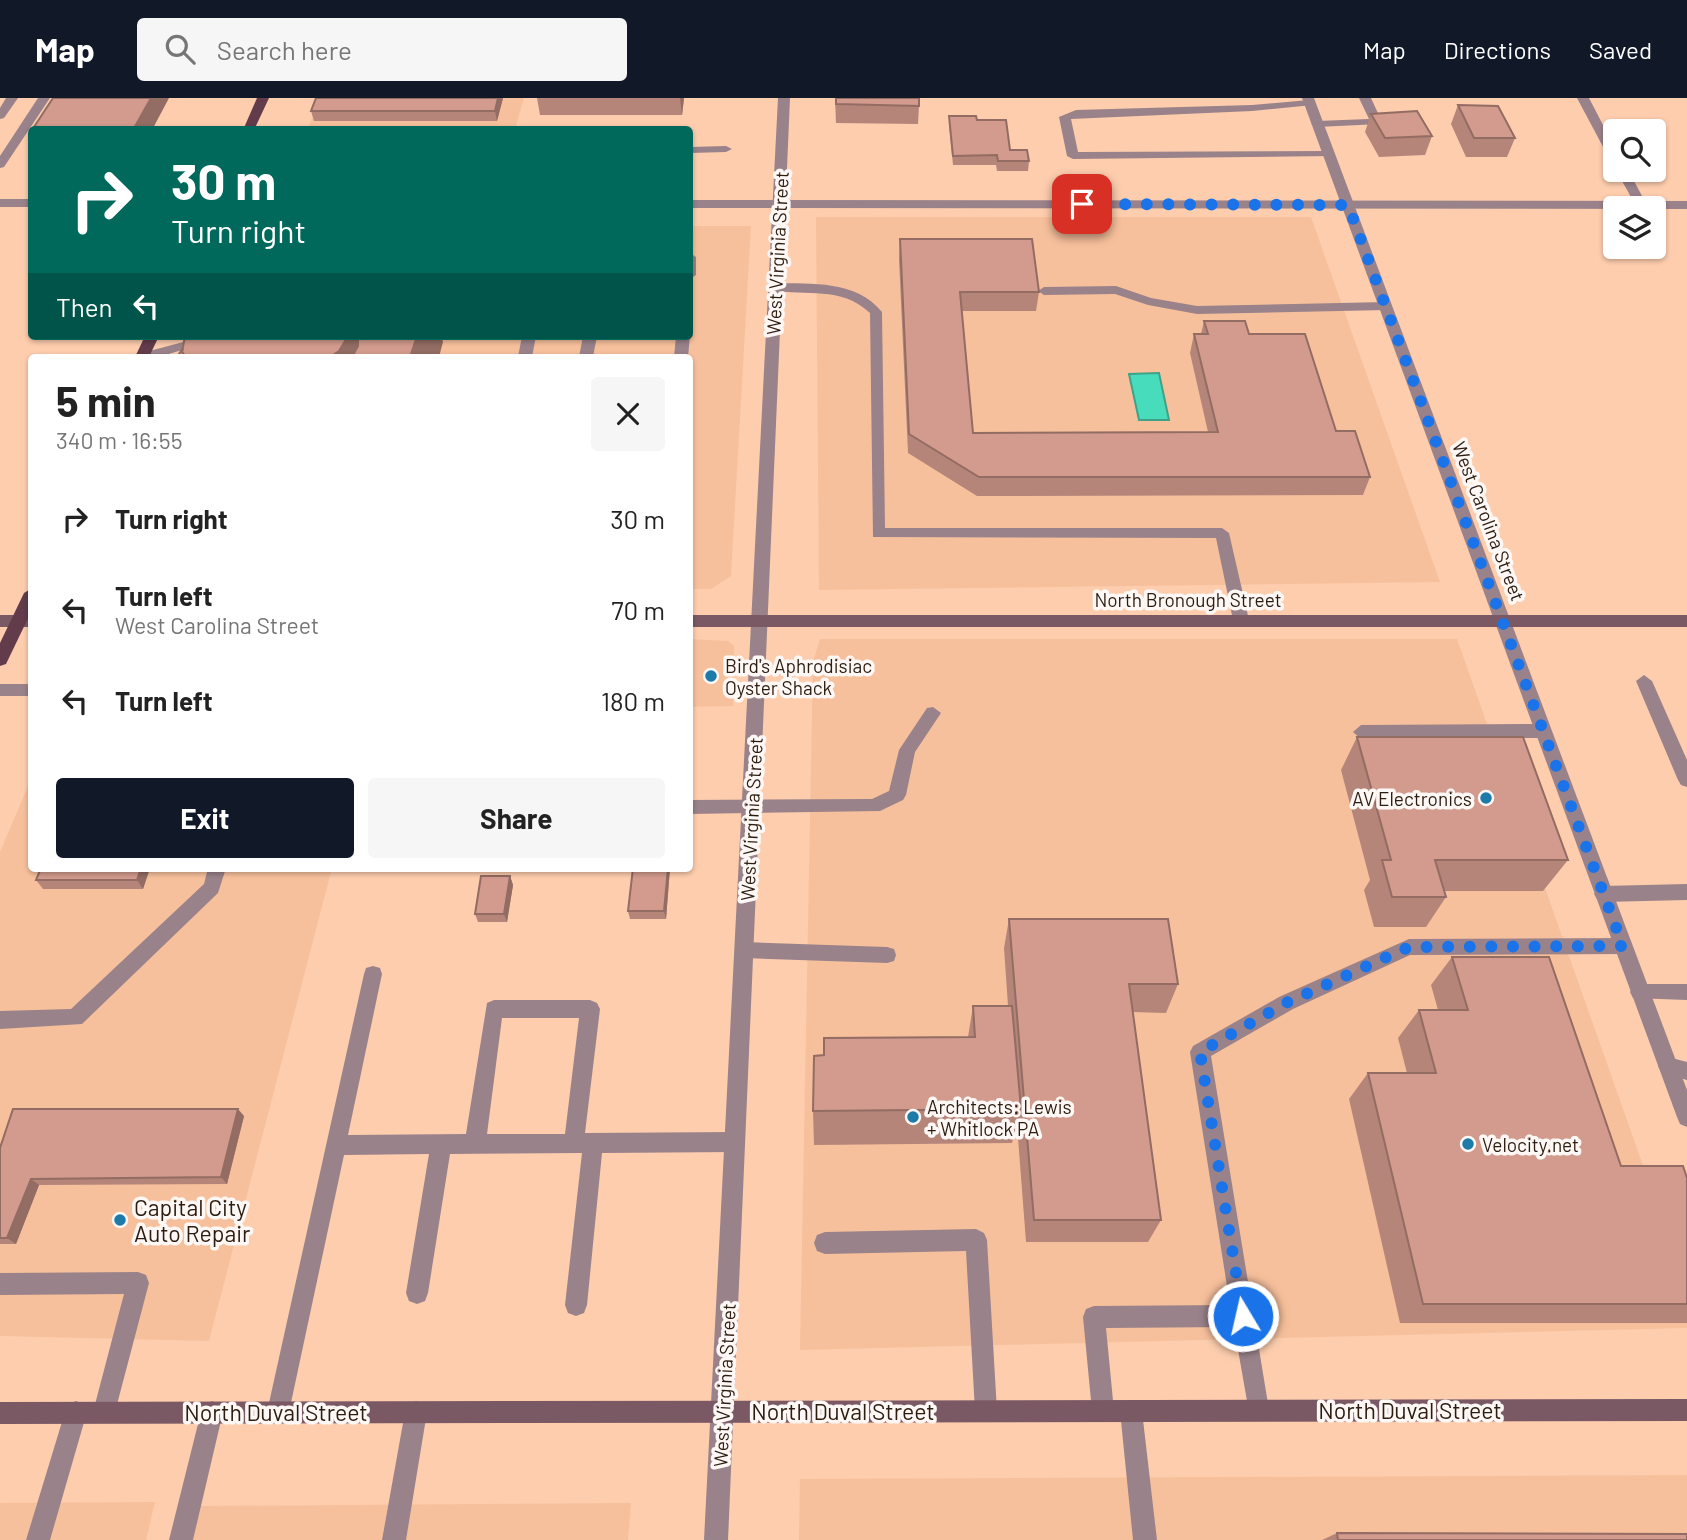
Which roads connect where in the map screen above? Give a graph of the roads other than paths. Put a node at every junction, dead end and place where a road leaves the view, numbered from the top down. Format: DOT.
graph roads {
  1 [pos="12,98"];
  2 [pos="44,98"];
  3 [pos="263,98"];
  4 [pos="784,98"];
  5 [pos="1365,98"];
  6 [pos="1583,98"];
  7 [pos="1308,100"];
  8 [pos="0,116"];
  9 [pos="1317,124"];
  10 [pos="250,126"];
  11 [pos="1603,136"];
  12 [pos="726,149"];
  13 [pos="693,150"];
  14 [pos="1329,154"];
  15 [pos="0,165"];
  16 [pos="0,203"];
  17 [pos="28,203"];
  18 [pos="693,204"];
  19 [pos="779,204"];
  20 [pos="1348,205"];
  21 [pos="1603,205"];
  22 [pos="1666,206"];
  23 [pos="1686,206"];
  24 [pos="775,287"];
  25 [pos="1044,291"];
  26 [pos="1386,306"];
  27 [pos="206,340"];
  28 [pos="154,354"];
  29 [pos="760,620"];
  30 [pos="1241,620"];
  31 [pos="1504,620"];
  32 [pos="0,621"];
  33 [pos="25,621"];
  34 [pos="693,621"];
  35 [pos="1687,621"];
  36 [pos="0,660"];
  37 [pos="1644,681"];
  38 [pos="0,690"];
  39 [pos="28,690"];
  40 [pos="933,713"];
  41 [pos="1542,731"];
  42 [pos="1361,732"];
  43 [pos="1687,780"];
  44 [pos="751,806"];
  45 [pos="693,807"];
  46 [pos="217,872"];
  47 [pos="1687,892"];
  48 [pos="1603,894"];
  49 [pos="1623,946"];
  50 [pos="744,950"];
  51 [pos="887,955"];
  52 [pos="373,974"];
  53 [pos="1640,992"];
  54 [pos="1687,992"];
  55 [pos="0,1020"];
  56 [pos="1677,1069"];
  57 [pos="1687,1117"];
  58 [pos="735,1142"];
  59 [pos="583,1143"];
  60 [pos="475,1144"];
  61 [pos="336,1145"];
  62 [pos="441,1145"];
  63 [pos="825,1243"];
  64 [pos="0,1284"];
  65 [pos="417,1293"];
  66 [pos="576,1305"];
  67 [pos="1243,1316"];
  68 [pos="1258,1410"];
  69 [pos="1687,1410"];
  70 [pos="722,1411"];
  71 [pos="986,1411"];
  72 [pos="1103,1411"];
  73 [pos="1131,1411"];
  74 [pos="76,1412"];
  75 [pos="104,1412"];
  76 [pos="212,1412"];
  77 [pos="278,1412"];
  78 [pos="416,1412"];
  79 [pos="0,1413"];
  80 [pos="38,1540"];
  81 [pos="181,1540"];
  82 [pos="394,1540"];
  83 [pos="716,1540"];
  84 [pos="1145,1540"];
  1 -- 8 [label="street"];
  2 -- 15 [label="street"];
  3 -- 10 [label="main road"];
  4 -- 19 [label="street, West Virginia Street"];
  5 -- 9 [label="street"];
  6 -- 11 [label="street"];
  7 -- 9 [label="street, West Carolina Street"];
  7 -- 14 [label="street"];
  9 -- 14 [label="street, West Carolina Street"];
  12 -- 13 [label="street"];
  14 -- 20 [label="street, West Carolina Street"];
  16 -- 17 [label="street"];
  18 -- 19 [label="street"];
  19 -- 20 [label="street"];
  19 -- 24 [label="street, West Virginia Street"];
  20 -- 21 [label="street"];
  20 -- 26 [label="street, West Carolina Street"];
  22 -- 23 [label="street"];
  24 -- 29 [label="street, West Virginia Street"];
  24 -- 30 [label="street"];
  25 -- 26 [label="street"];
  26 -- 31 [label="street, West Carolina Street"];
  27 -- 28 [label="street"];
  29 -- 30 [label="main road, North Bronough Street"];
  29 -- 34 [label="main road, North Bronough Street"];
  29 -- 44 [label="street, West Virginia Street"];
  30 -- 31 [label="main road, North Bronough Street"];
  31 -- 35 [label="main road, North Bronough Street"];
  31 -- 41 [label="street, West Carolina Street"];
  32 -- 33 [label="main road"];
  33 -- 36 [label="main road"];
  37 -- 43 [label="street"];
  38 -- 39 [label="street"];
  40 -- 44 [label="street"];
  41 -- 42 [label="street"];
  41 -- 48 [label="street, West Carolina Street"];
  44 -- 45 [label="street"];
  44 -- 50 [label="street, West Virginia Street"];
  46 -- 55 [label="street"];
  47 -- 48 [label="street"];
  48 -- 49 [label="street, West Carolina Street"];
  49 -- 53 [label="street, West Carolina Street"];
  49 -- 67 [label="street"];
  50 -- 51 [label="street"];
  50 -- 58 [label="street, West Virginia Street"];
  52 -- 61 [label="street"];
  53 -- 54 [label="street"];
  53 -- 56 [label="street, West Carolina Street"];
  56 -- 57 [label="street, West Carolina Street"];
  58 -- 59 [label="street"];
  58 -- 70 [label="street, West Virginia Street"];
  59 -- 60 [label="street"];
  59 -- 60 [label="street"];
  59 -- 66 [label="street"];
  60 -- 62 [label="street"];
  61 -- 62 [label="street"];
  61 -- 77 [label="street"];
  62 -- 65 [label="street"];
  63 -- 71 [label="street"];
  64 -- 75 [label="street"];
  67 -- 68 [label="street"];
  67 -- 72 [label="street"];
  68 -- 69 [label="main road, North Duval Street"];
  68 -- 73 [label="main road, North Duval Street"];
  70 -- 71 [label="main road, North Duval Street"];
  70 -- 78 [label="main road, North Duval Street"];
  70 -- 83 [label="street, West Virginia Street"];
  71 -- 72 [label="main road, North Duval Street"];
  72 -- 73 [label="main road, North Duval Street"];
  73 -- 84 [label="street"];
  74 -- 75 [label="main road, North Duval Street"];
  74 -- 79 [label="main road, North Duval Street"];
  74 -- 80 [label="street"];
  75 -- 76 [label="main road, North Duval Street"];
  76 -- 77 [label="main road, North Duval Street"];
  76 -- 81 [label="street"];
  77 -- 78 [label="main road, North Duval Street"];
  78 -- 82 [label="street"];
}
